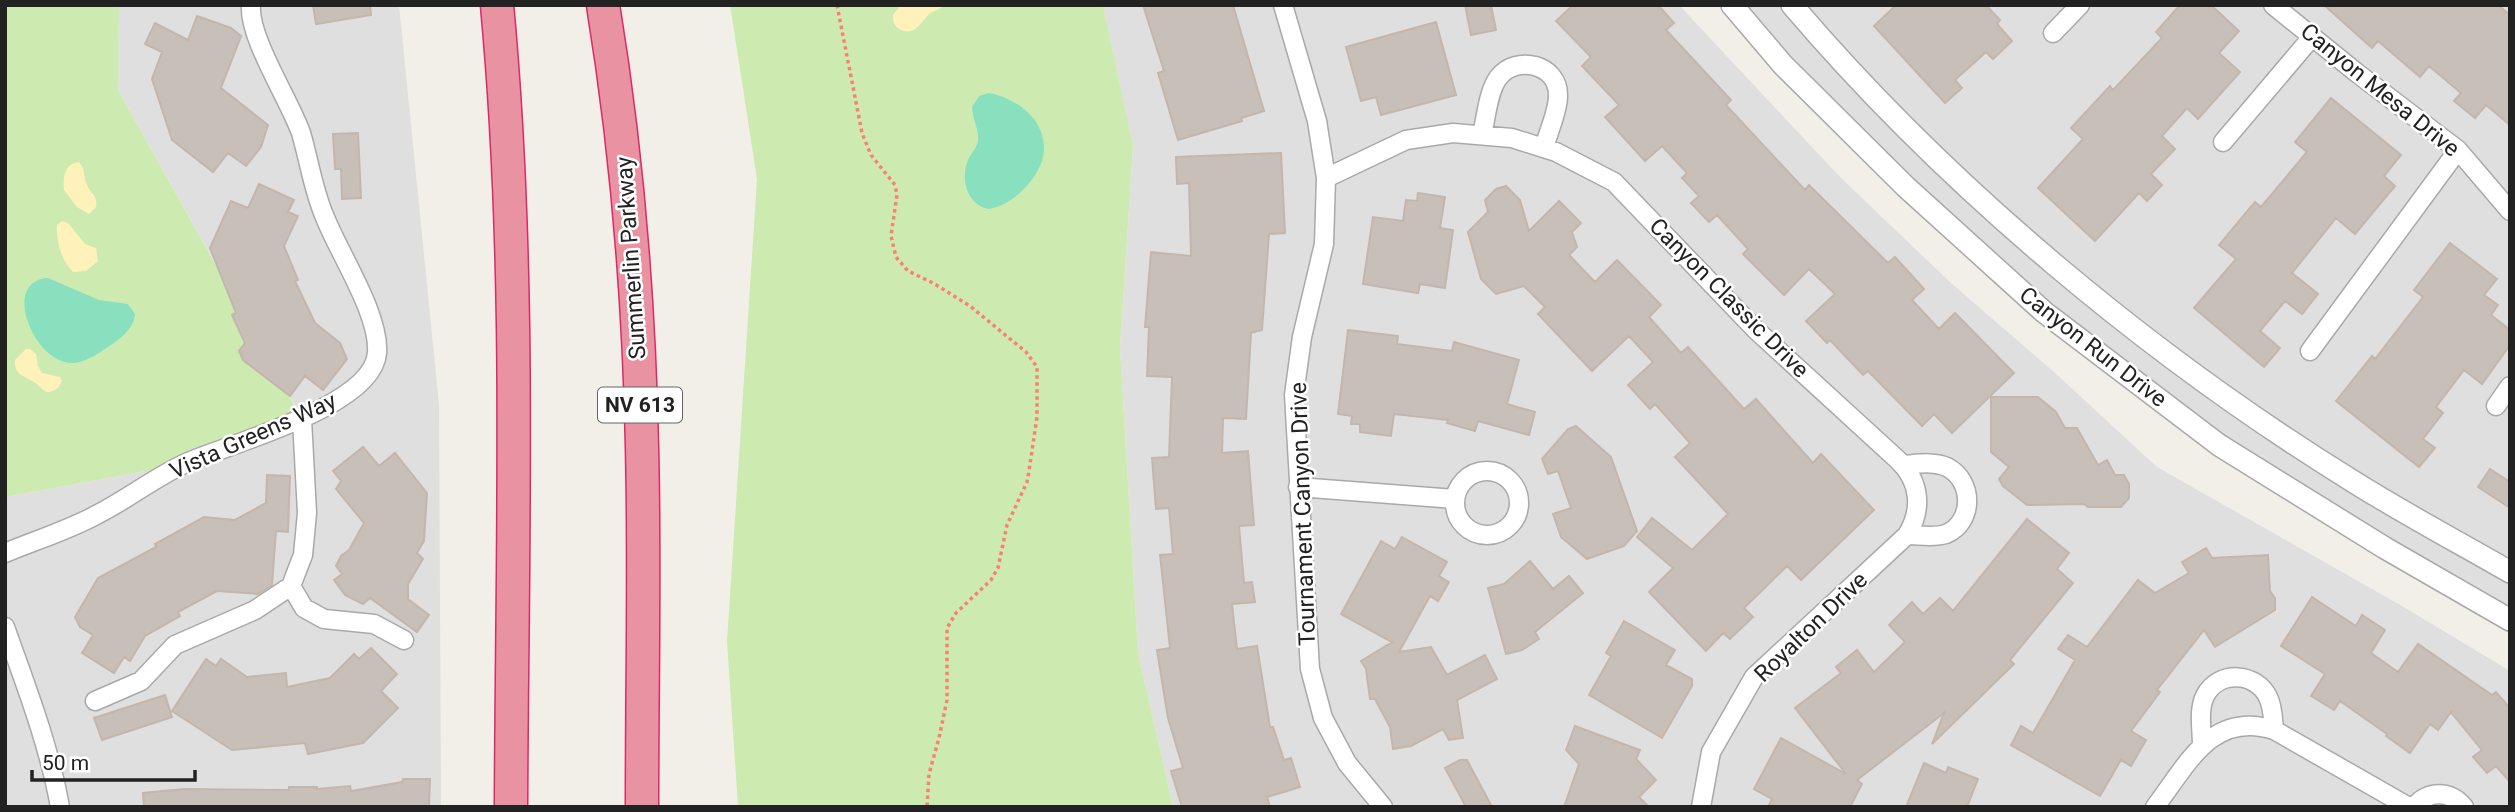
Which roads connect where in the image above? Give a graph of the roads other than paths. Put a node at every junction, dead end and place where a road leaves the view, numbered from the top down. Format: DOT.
graph roads {
  1 [pos="251,5"];
  2 [pos="497,5"];
  3 [pos="603,5"];
  4 [pos="1283,5"];
  5 [pos="1732,5"];
  6 [pos="1792,5"];
  7 [pos="2080,5"];
  8 [pos="2273,5"];
  9 [pos="2053,33"];
  10 [pos="2312,37"];
  11 [pos="1482,135"];
  12 [pos="2223,142"];
  13 [pos="1544,148"];
  14 [pos="2458,150"];
  15 [pos="1326,178"];
  16 [pos="2510,211"];
  17 [pos="2310,351"];
  18 [pos="2510,386"];
  19 [pos="2496,406"];
  20 [pos="302,419"];
  21 [pos="1903,465"];
  22 [pos="1298,487"];
  23 [pos="1455,499"];
  24 [pos="1918,499"];
  25 [pos="1907,535"];
  26 [pos="5,553"];
  27 [pos="2510,572"];
  28 [pos="291,586"];
  29 [pos="2510,620"];
  30 [pos="5,626"];
  31 [pos="404,640"];
  32 [pos="95,701"];
  33 [pos="2274,730"];
  34 [pos="2202,745"];
  35 [pos="1379,806"];
  36 [pos="60,807"];
  37 [pos="511,807"];
  38 [pos="642,807"];
  39 [pos="1701,807"];
  40 [pos="2155,807"];
  41 [pos="2412,807"];
  42 [pos="2465,807"];
  1 -- 20 [label="street, Vista Greens Way"];
  2 -- 37 [label="highway"];
  3 -- 38 [label="highway, Summerlin Parkway / NV 613"];
  4 -- 15 [label="street, Tournament Canyon Drive"];
  5 -- 29 [label="street, Canyon Run Drive"];
  6 -- 27 [label="street, Canyon Run Drive"];
  7 -- 9 [label="street"];
  8 -- 10 [label="street, Canyon Mesa Drive"];
  10 -- 12 [label="street"];
  10 -- 14 [label="street, Canyon Mesa Drive"];
  11 -- 13 [label="street, Canyon Classic Drive"];
  11 -- 13 [label="street"];
  11 -- 15 [label="street, Canyon Classic Drive"];
  13 -- 21 [label="street, Canyon Classic Drive"];
  14 -- 16 [label="street, Canyon Mesa Drive"];
  14 -- 17 [label="street"];
  15 -- 22 [label="street, Tournament Canyon Drive"];
  18 -- 19 [label="street"];
  20 -- 26 [label="street, Vista Greens Way"];
  20 -- 28 [label="street"];
  21 -- 24 [label="street, Canyon Classic Drive"];
  21 -- 25 [label="street"];
  22 -- 23 [label="street"];
  22 -- 35 [label="street, Tournament Canyon Drive"];
  24 -- 25 [label="street, Royalton Drive"];
  25 -- 39 [label="street, Royalton Drive"];
  28 -- 31 [label="street"];
  28 -- 32 [label="street"];
  30 -- 36 [label="street"];
  33 -- 34 [label="street"];
  33 -- 34 [label="street"];
  33 -- 41 [label="street"];
  34 -- 40 [label="street"];
  41 -- 42 [label="street"];
}
